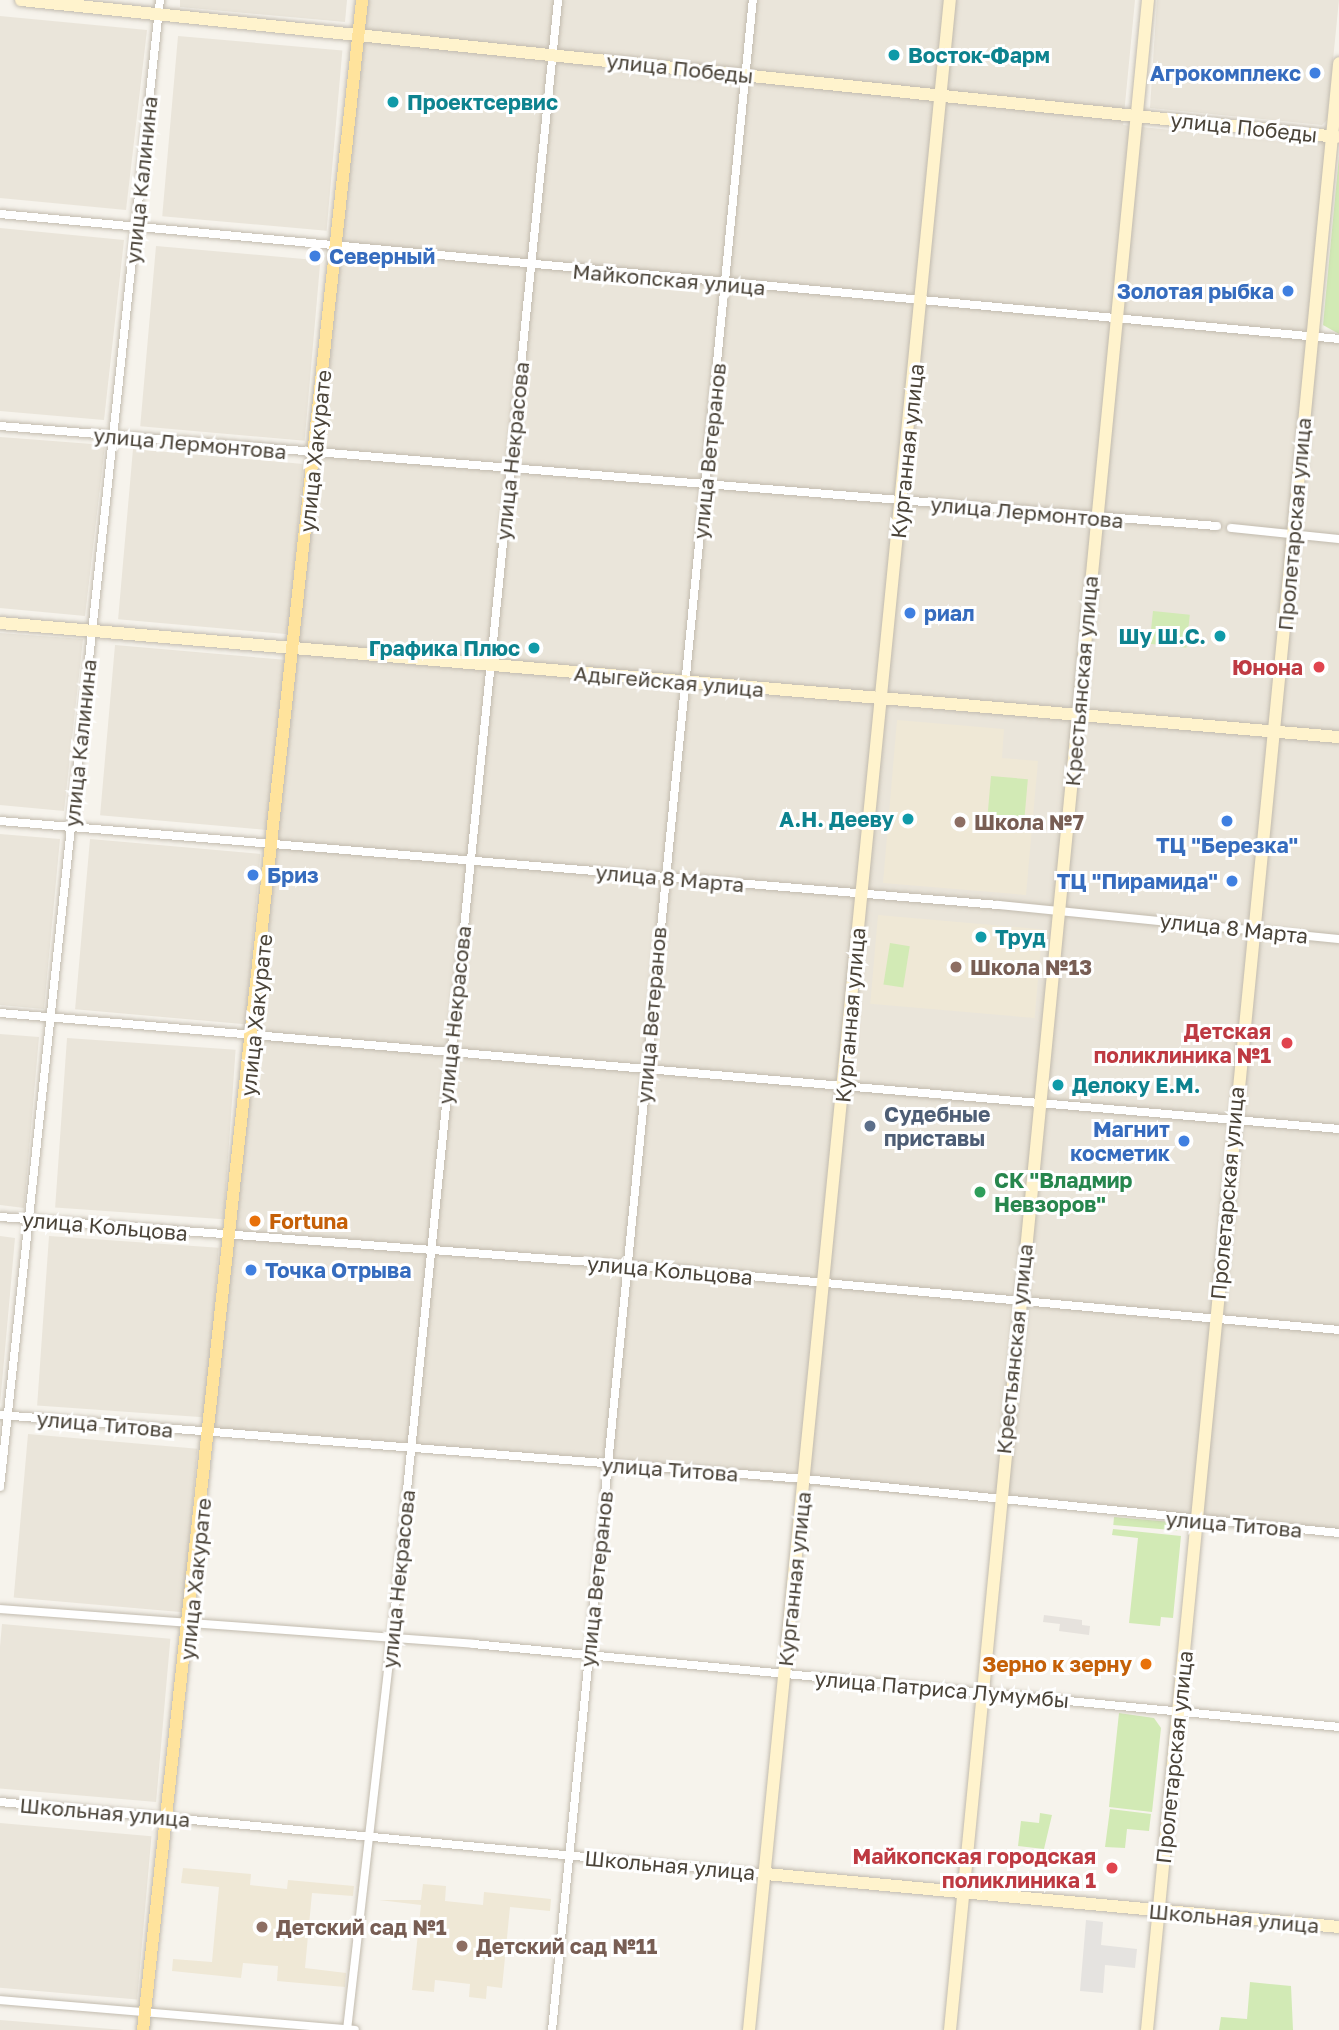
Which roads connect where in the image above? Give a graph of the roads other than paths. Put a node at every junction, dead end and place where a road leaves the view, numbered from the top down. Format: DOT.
graph roads {
  1 [pos="22,0"];
  2 [pos="160,0"];
  3 [pos="362,0"];
  4 [pos="558,0"];
  5 [pos="754,0"];
  6 [pos="950,0"];
  7 [pos="1148,0"];
  8 [pos="159,15"];
  9 [pos="359,35"];
  10 [pos="552,56"];
  11 [pos="1339,63"];
  12 [pos="746,75"];
  13 [pos="941,95"];
  14 [pos="1138,115"];
  15 [pos="1335,136"];
  16 [pos="0,215"];
  17 [pos="136,227"];
  18 [pos="336,245"];
  19 [pos="531,266"];
  20 [pos="727,285"];
  21 [pos="921,301"];
  22 [pos="1117,318"];
  23 [pos="1311,336"];
  24 [pos="1339,339"];
  25 [pos="0,426"];
  26 [pos="113,436"];
  27 [pos="316,455"];
  28 [pos="510,471"];
  29 [pos="705,487"];
  30 [pos="902,501"];
  31 [pos="1097,519"];
  32 [pos="1217,526"];
  33 [pos="1231,528"];
  34 [pos="1292,536"];
  35 [pos="1339,539"];
  36 [pos="0,623"];
  37 [pos="93,631"];
  38 [pos="294,648"];
  39 [pos="491,666"];
  40 [pos="685,682"];
  41 [pos="883,699"];
  42 [pos="1076,716"];
  43 [pos="1272,731"];
  44 [pos="1339,737"];
  45 [pos="0,821"];
  46 [pos="71,826"];
  47 [pos="274,845"];
  48 [pos="470,860"];
  49 [pos="663,877"];
  50 [pos="861,893"];
  51 [pos="1061,910"];
  52 [pos="1253,930"];
  53 [pos="1339,939"];
  54 [pos="0,1013"];
  55 [pos="52,1017"];
  56 [pos="254,1035"];
  57 [pos="451,1052"];
  58 [pos="646,1070"];
  59 [pos="844,1090"];
  60 [pos="1040,1104"];
  61 [pos="1234,1122"];
  62 [pos="1339,1129"];
  63 [pos="0,1217"];
  64 [pos="29,1220"];
  65 [pos="232,1237"];
  66 [pos="430,1253"];
  67 [pos="629,1265"];
  68 [pos="823,1284"];
  69 [pos="1018,1300"];
  70 [pos="1216,1318"];
  71 [pos="1339,1330"];
  72 [pos="4,1415"];
  73 [pos="210,1433"];
  74 [pos="411,1447"];
  75 [pos="608,1464"];
  76 [pos="805,1479"];
  77 [pos="0,1487"];
  78 [pos="999,1499"];
  79 [pos="1197,1521"];
  80 [pos="1339,1533"];
  81 [pos="0,1609"];
  82 [pos="190,1625"];
  83 [pos="392,1637"];
  84 [pos="589,1657"];
  85 [pos="783,1675"];
  86 [pos="979,1692"];
  87 [pos="1178,1713"];
  88 [pos="1339,1727"];
  89 [pos="0,1802"];
  90 [pos="168,1818"];
  91 [pos="372,1837"];
  92 [pos="568,1855"];
  93 [pos="766,1874"];
  94 [pos="962,1891"];
  95 [pos="1159,1912"];
  96 [pos="1339,1927"];
  97 [pos="0,2000"];
  98 [pos="145,2011"];
  99 [pos="143,2030"];
  100 [pos="347,2030"];
  101 [pos="355,2030"];
  102 [pos="552,2030"];
  103 [pos="750,2030"];
  104 [pos="950,2030"];
  105 [pos="1147,2030"];
  1 -- 8 [label="street, улица Победы"];
  2 -- 8 [label="street, улица Калинина"];
  3 -- 9 [label="main road, улица Хакурате"];
  4 -- 10 [label="street, улица Некрасова"];
  5 -- 12 [label="street, улица Ветеранов"];
  6 -- 13 [label="street, Курганная улица"];
  7 -- 14 [label="street, Крестьянская улица"];
  8 -- 9 [label="street, улица Победы"];
  8 -- 17 [label="street, улица Калинина"];
  9 -- 10 [label="street, улица Победы"];
  9 -- 18 [label="main road, улица Хакурате"];
  10 -- 12 [label="street, улица Победы"];
  10 -- 19 [label="street, улица Некрасова"];
  11 -- 15 [label="street, Пролетарская улица"];
  12 -- 13 [label="street, улица Победы"];
  12 -- 20 [label="street, улица Ветеранов"];
  13 -- 14 [label="street, улица Победы"];
  13 -- 21 [label="street, Курганная улица"];
  14 -- 15 [label="street, улица Победы"];
  14 -- 22 [label="street, Крестьянская улица"];
  15 -- 23 [label="street, Пролетарская улица"];
  16 -- 17 [label="street, Майкопская улица"];
  17 -- 18 [label="street, Майкопская улица"];
  17 -- 26 [label="street, улица Калинина"];
  18 -- 19 [label="street, Майкопская улица"];
  18 -- 27 [label="main road, улица Хакурате"];
  19 -- 20 [label="street, Майкопская улица"];
  19 -- 28 [label="street, улица Некрасова"];
  20 -- 21 [label="street, Майкопская улица"];
  20 -- 29 [label="street, улица Ветеранов"];
  21 -- 22 [label="street, Майкопская улица"];
  21 -- 30 [label="street, Курганная улица"];
  22 -- 23 [label="street, Майкопская улица"];
  22 -- 31 [label="street, Крестьянская улица"];
  23 -- 24 [label="street, Майкопская улица"];
  23 -- 34 [label="street, Пролетарская улица"];
  25 -- 26 [label="street, улица Лермонтова"];
  26 -- 27 [label="street, улица Лермонтова"];
  26 -- 37 [label="street, улица Калинина"];
  27 -- 28 [label="street, улица Лермонтова"];
  27 -- 38 [label="main road, улица Хакурате"];
  28 -- 29 [label="street, улица Лермонтова"];
  28 -- 39 [label="street, улица Некрасова"];
  29 -- 30 [label="street, улица Лермонтова"];
  29 -- 40 [label="street, улица Ветеранов"];
  30 -- 31 [label="street, улица Лермонтова"];
  30 -- 41 [label="street, Курганная улица"];
  31 -- 32 [label="street, улица Лермонтова"];
  31 -- 42 [label="street, Крестьянская улица"];
  33 -- 34 [label="street"];
  34 -- 35 [label="street"];
  34 -- 43 [label="street, Пролетарская улица"];
  36 -- 37 [label="street, Адыгейская улица"];
  37 -- 38 [label="street, Адыгейская улица"];
  37 -- 46 [label="street, улица Калинина"];
  38 -- 39 [label="street, Адыгейская улица"];
  38 -- 47 [label="main road, улица Хакурате"];
  39 -- 40 [label="street, Адыгейская улица"];
  39 -- 48 [label="street, улица Некрасова"];
  40 -- 41 [label="street, Адыгейская улица"];
  40 -- 49 [label="street, улица Ветеранов"];
  41 -- 42 [label="street, Адыгейская улица"];
  41 -- 50 [label="street, Курганная улица"];
  42 -- 43 [label="street, Адыгейская улица"];
  42 -- 51 [label="street, Крестьянская улица"];
  43 -- 44 [label="street, Адыгейская улица"];
  43 -- 52 [label="street, Пролетарская улица"];
  45 -- 46 [label="street, улица 8 Марта"];
  46 -- 47 [label="street, улица 8 Марта"];
  46 -- 55 [label="street, улица Калинина"];
  47 -- 48 [label="street, улица 8 Марта"];
  47 -- 56 [label="main road, улица Хакурате"];
  48 -- 49 [label="street, улица 8 Марта"];
  48 -- 57 [label="street, улица Некрасова"];
  49 -- 50 [label="street, улица 8 Марта"];
  49 -- 58 [label="street, улица Ветеранов"];
  50 -- 51 [label="street, улица 8 Марта"];
  50 -- 59 [label="street, Курганная улица"];
  51 -- 52 [label="street, улица 8 Марта"];
  51 -- 60 [label="street, Крестьянская улица"];
  52 -- 53 [label="street, улица 8 Марта"];
  52 -- 61 [label="street, Пролетарская улица"];
  54 -- 55 [label="street"];
  55 -- 56 [label="street"];
  55 -- 64 [label="street, улица Калинина"];
  56 -- 57 [label="street"];
  56 -- 65 [label="main road, улица Хакурате"];
  57 -- 58 [label="street"];
  57 -- 66 [label="street, улица Некрасова"];
  58 -- 59 [label="street"];
  58 -- 67 [label="street, улица Ветеранов"];
  59 -- 60 [label="street"];
  59 -- 68 [label="street, Курганная улица"];
  60 -- 61 [label="street"];
  60 -- 69 [label="street, Крестьянская улица"];
  61 -- 62 [label="street"];
  61 -- 70 [label="street, Пролетарская улица"];
  63 -- 64 [label="street, улица Кольцова"];
  64 -- 65 [label="street, улица Кольцова"];
  64 -- 72 [label="street, улица Калинина"];
  65 -- 66 [label="street, улица Кольцова"];
  65 -- 73 [label="main road, улица Хакурате"];
  66 -- 67 [label="street, улица Кольцова"];
  66 -- 74 [label="street, улица Некрасова"];
  67 -- 68 [label="street, улица Кольцова"];
  67 -- 75 [label="street, улица Ветеранов"];
  68 -- 69 [label="street, улица Кольцова"];
  68 -- 76 [label="street, Курганная улица"];
  69 -- 70 [label="street, улица Кольцова"];
  69 -- 78 [label="street, Крестьянская улица"];
  70 -- 71 [label="street, улица Кольцова"];
  70 -- 79 [label="street, Пролетарская улица"];
  72 -- 73 [label="street, улица Титова"];
  72 -- 77 [label="street, улица Калинина"];
  73 -- 74 [label="street, улица Титова"];
  73 -- 82 [label="main road, улица Хакурате"];
  74 -- 75 [label="street, улица Титова"];
  74 -- 83 [label="street, улица Некрасова"];
  75 -- 76 [label="street, улица Титова"];
  75 -- 84 [label="street, улица Ветеранов"];
  76 -- 78 [label="street, улица Титова"];
  76 -- 85 [label="street, Курганная улица"];
  78 -- 79 [label="street, улица Титова"];
  78 -- 86 [label="street, Крестьянская улица"];
  79 -- 80 [label="street, улица Титова"];
  79 -- 87 [label="street, Пролетарская улица"];
  81 -- 82 [label="street, улица Патриса Лумумбы"];
  82 -- 83 [label="street, улица Патриса Лумумбы"];
  82 -- 90 [label="main road, улица Хакурате"];
  83 -- 84 [label="street, улица Патриса Лумумбы"];
  83 -- 91 [label="street, улица Некрасова"];
  84 -- 85 [label="street, улица Патриса Лумумбы"];
  84 -- 92 [label="street, улица Ветеранов"];
  85 -- 86 [label="street, улица Патриса Лумумбы"];
  85 -- 93 [label="street, Курганная улица"];
  86 -- 87 [label="street, улица Патриса Лумумбы"];
  86 -- 94 [label="street, Крестьянская улица"];
  87 -- 88 [label="street, улица Патриса Лумумбы"];
  87 -- 95 [label="street, Пролетарская улица"];
  89 -- 90 [label="street, Школьная улица"];
  90 -- 91 [label="street, Школьная улица"];
  90 -- 98 [label="main road, улица Хакурате"];
  91 -- 92 [label="street, Школьная улица"];
  91 -- 100 [label="street, улица Некрасова"];
  92 -- 93 [label="street, Школьная улица"];
  92 -- 102 [label="street, улица Ветеранов"];
  93 -- 94 [label="street, Школьная улица"];
  93 -- 103 [label="street, Курганная улица"];
  94 -- 95 [label="street, Школьная улица"];
  94 -- 104 [label="street, Крестьянская улица"];
  95 -- 96 [label="street, Школьная улица"];
  95 -- 105 [label="street, Пролетарская улица"];
  97 -- 98 [label="street"];
  98 -- 99 [label="main road, улица Хакурате"];
  98 -- 100 [label="street"];
  100 -- 101 [label="street"];
}
